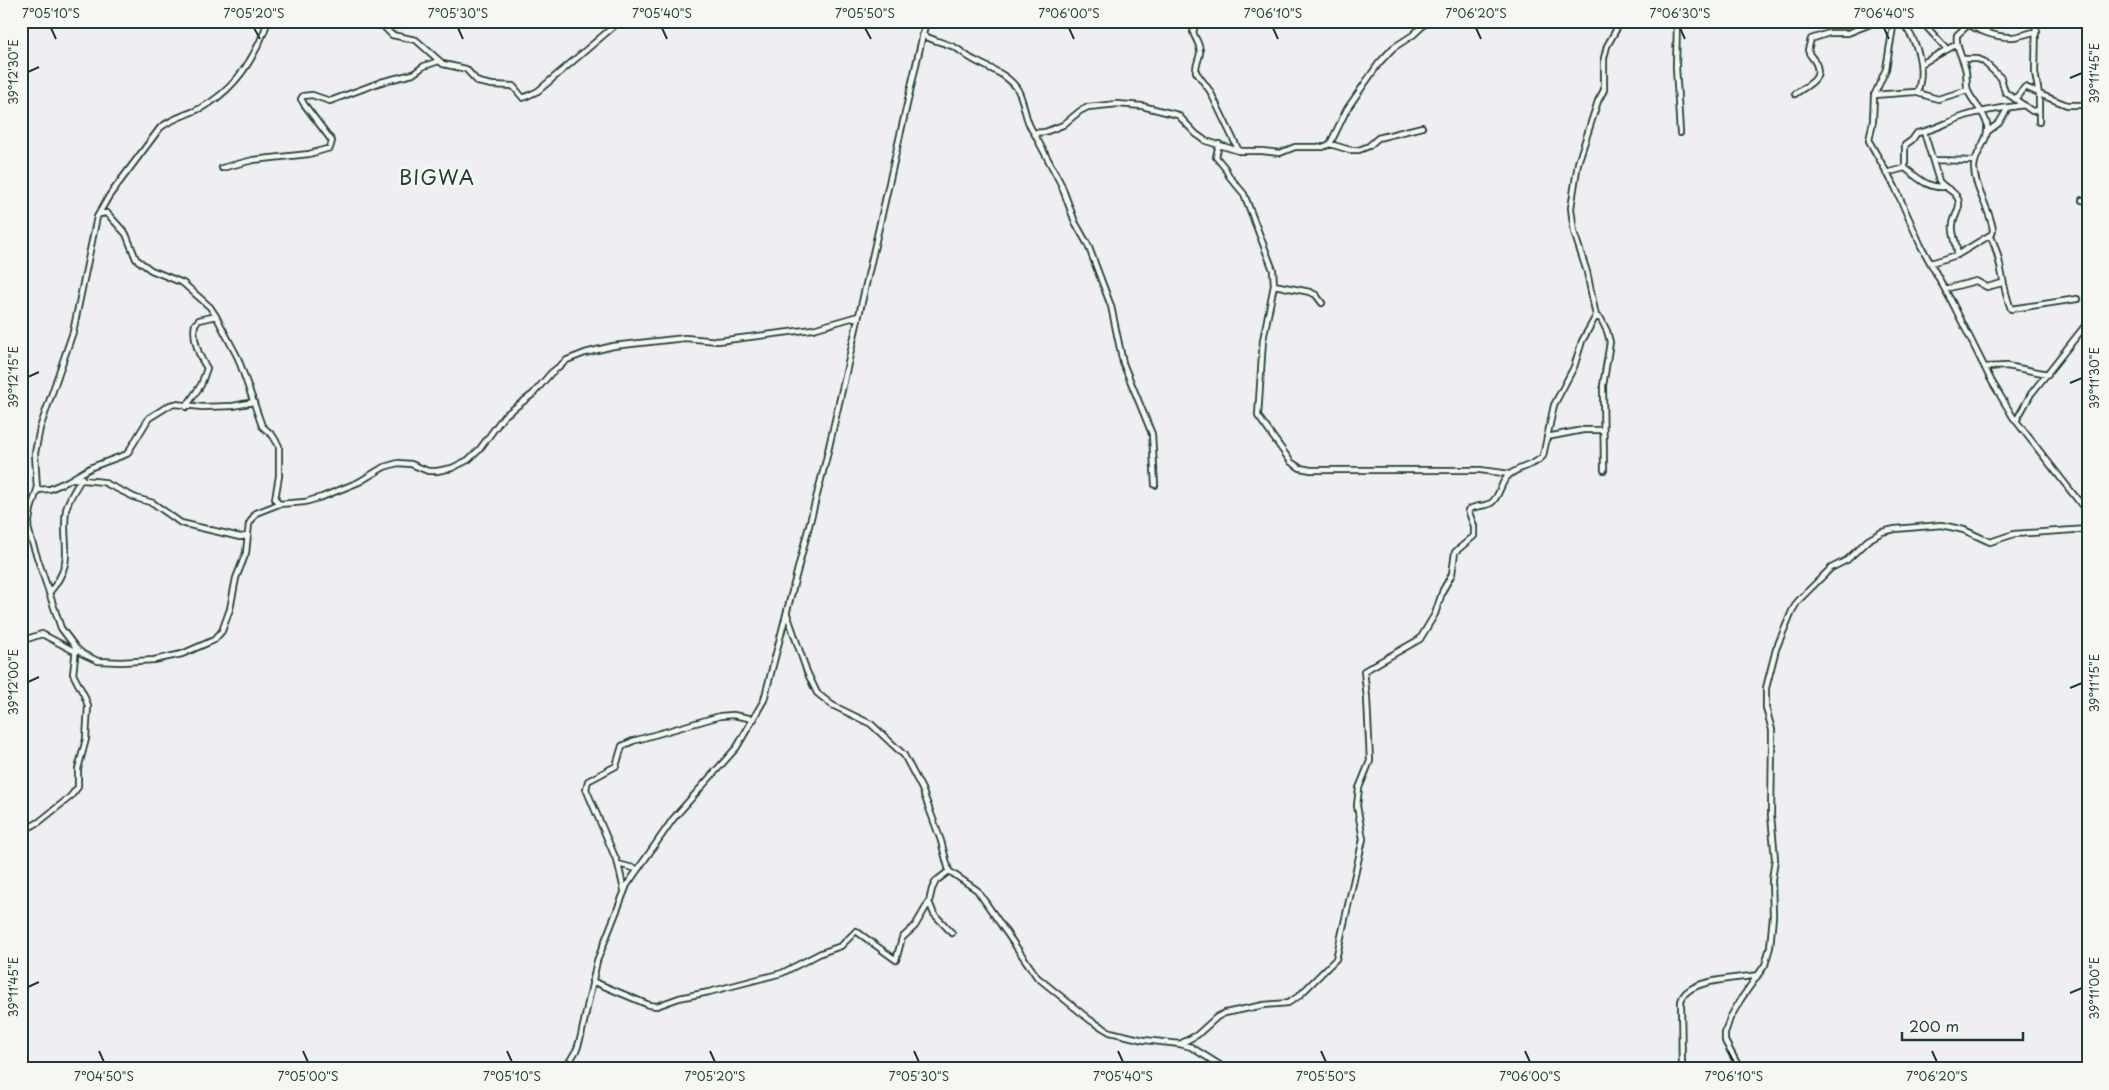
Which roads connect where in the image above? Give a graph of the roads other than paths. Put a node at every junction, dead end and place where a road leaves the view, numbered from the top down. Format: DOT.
graph roads {
  1 [pos="268,21"];
  2 [pos="378,21"];
  3 [pos="620,21"];
  4 [pos="926,21"];
  5 [pos="1197,21"];
  6 [pos="1428,21"];
  7 [pos="1622,21"];
  8 [pos="1677,21"];
  9 [pos="1854,21"];
  10 [pos="1878,21"];
  11 [pos="1894,21"];
  12 [pos="1901,21"];
  13 [pos="1921,21"];
  14 [pos="1962,21"];
  15 [pos="2036,21"];
  16 [pos="1968,25"];
  17 [pos="1856,29"];
  18 [pos="2037,31"];
  19 [pos="922,34"];
  20 [pos="1957,44"];
  21 [pos="1946,48"];
  22 [pos="1962,59"];
  23 [pos="438,62"];
  24 [pos="1921,64"];
  25 [pos="1968,90"];
  26 [pos="1917,93"];
  27 [pos="1795,94"];
  28 [pos="2039,94"];
  29 [pos="1874,95"];
  30 [pos="2015,99"];
  31 [pos="2024,105"];
  32 [pos="2088,105"];
  33 [pos="2008,108"];
  34 [pos="2039,110"];
  35 [pos="1982,112"];
  36 [pos="2039,122"];
  37 [pos="1422,127"];
  38 [pos="1924,132"];
  39 [pos="1987,132"];
  40 [pos="1034,133"];
  41 [pos="1680,133"];
  42 [pos="1219,144"];
  43 [pos="1330,144"];
  44 [pos="1239,151"];
  45 [pos="1934,160"];
  46 [pos="1975,161"];
  47 [pos="222,168"];
  48 [pos="1905,168"];
  49 [pos="1886,172"];
  50 [pos="1943,187"];
  51 [pos="2082,200"];
  52 [pos="2088,201"];
  53 [pos="99,214"];
  54 [pos="1990,235"];
  55 [pos="1957,255"];
  56 [pos="1931,263"];
  57 [pos="2002,282"];
  58 [pos="1274,285"];
  59 [pos="1945,289"];
  60 [pos="2077,299"];
  61 [pos="1322,303"];
  62 [pos="216,316"];
  63 [pos="858,316"];
  64 [pos="1596,316"];
  65 [pos="2088,322"];
  66 [pos="1985,367"];
  67 [pos="2048,374"];
  68 [pos="254,402"];
  69 [pos="186,406"];
  70 [pos="2016,421"];
  71 [pos="1603,430"];
  72 [pos="1546,437"];
  73 [pos="1604,470"];
  74 [pos="84,472"];
  75 [pos="1510,474"];
  76 [pos="72,479"];
  77 [pos="81,479"];
  78 [pos="1154,485"];
  79 [pos="37,490"];
  80 [pos="279,504"];
  81 [pos="2088,512"];
  82 [pos="2088,529"];
  83 [pos="247,536"];
  84 [pos="49,593"];
  85 [pos="786,613"];
  86 [pos="21,641"];
  87 [pos="76,650"];
  88 [pos="754,719"];
  89 [pos="21,832"];
  90 [pos="618,864"];
  91 [pos="637,869"];
  92 [pos="949,870"];
  93 [pos="624,890"];
  94 [pos="929,902"];
  95 [pos="952,932"];
  96 [pos="1759,974"];
  97 [pos="592,981"];
  98 [pos="1180,1044"];
  99 [pos="1225,1068"];
  100 [pos="565,1069"];
  101 [pos="1682,1069"];
  102 [pos="1740,1069"];
  1 -- 53 [label="street"];
  2 -- 23 [label="street"];
  3 -- 23 [label="street"];
  4 -- 19 [label="street"];
  5 -- 44 [label="street"];
  6 -- 43 [label="street"];
  7 -- 64 [label="street"];
  8 -- 41 [label="street"];
  9 -- 17 [label="street"];
  10 -- 17 [label="street"];
  11 -- 29 [label="street"];
  12 -- 24 [label="street"];
  13 -- 21 [label="street"];
  14 -- 16 [label="street"];
  15 -- 18 [label="street"];
  16 -- 18 [label="street"];
  16 -- 20 [label="street"];
  17 -- 27 [label="street"];
  18 -- 28 [label="street"];
  19 -- 40 [label="street"];
  19 -- 63 [label="street"];
  20 -- 21 [label="street"];
  20 -- 22 [label="street"];
  21 -- 24 [label="street"];
  22 -- 25 [label="street"];
  22 -- 30 [label="street"];
  23 -- 47 [label="street"];
  24 -- 26 [label="street"];
  25 -- 26 [label="street"];
  25 -- 35 [label="street"];
  26 -- 29 [label="street"];
  28 -- 30 [label="street"];
  28 -- 32 [label="street"];
  28 -- 34 [label="street"];
  29 -- 49 [label="street"];
  30 -- 31 [label="street"];
  31 -- 33 [label="street"];
  31 -- 34 [label="street"];
  33 -- 35 [label="street"];
  33 -- 39 [label="street"];
  34 -- 36 [label="street"];
  35 -- 38 [label="street"];
  35 -- 39 [label="street"];
  37 -- 43 [label="street"];
  38 -- 45 [label="street"];
  38 -- 48 [label="street"];
  39 -- 46 [label="street"];
  40 -- 42 [label="street"];
  40 -- 78 [label="street"];
  42 -- 44 [label="street"];
  42 -- 58 [label="street"];
  43 -- 44 [label="street"];
  45 -- 46 [label="street"];
  45 -- 50 [label="street"];
  46 -- 54 [label="street"];
  48 -- 49 [label="street"];
  48 -- 50 [label="street"];
  49 -- 56 [label="street"];
  50 -- 55 [label="street"];
  51 -- 52 [label="street"];
  53 -- 62 [label="street"];
  53 -- 79 [label="street"];
  54 -- 55 [label="street"];
  54 -- 57 [label="street"];
  55 -- 56 [label="street"];
  56 -- 59 [label="street"];
  57 -- 59 [label="street"];
  57 -- 60 [label="street"];
  58 -- 61 [label="street"];
  58 -- 75 [label="street"];
  59 -- 66 [label="street"];
  62 -- 68 [label="street"];
  62 -- 69 [label="street"];
  63 -- 80 [label="street"];
  63 -- 85 [label="street"];
  64 -- 71 [label="street"];
  64 -- 72 [label="street"];
  65 -- 67 [label="street"];
  66 -- 67 [label="street"];
  66 -- 70 [label="street"];
  67 -- 70 [label="street"];
  68 -- 69 [label="street"];
  68 -- 80 [label="street"];
  69 -- 74 [label="street"];
  70 -- 81 [label="street"];
  71 -- 72 [label="street"];
  71 -- 73 [label="street"];
  72 -- 75 [label="street"];
  74 -- 76 [label="street"];
  74 -- 77 [label="street"];
  75 -- 98 [label="street"];
  76 -- 77 [label="street"];
  76 -- 79 [label="street"];
  77 -- 83 [label="street"];
  77 -- 84 [label="street"];
  79 -- 84 [label="street"];
  80 -- 83 [label="street"];
  82 -- 96 [label="street"];
  83 -- 87 [label="street"];
  84 -- 87 [label="street"];
  85 -- 88 [label="street"];
  85 -- 92 [label="street"];
  86 -- 87 [label="street"];
  87 -- 89 [label="street"];
  88 -- 90 [label="street"];
  88 -- 91 [label="street"];
  90 -- 91 [label="street"];
  90 -- 93 [label="street"];
  91 -- 93 [label="street"];
  92 -- 94 [label="street"];
  92 -- 98 [label="street"];
  93 -- 97 [label="street"];
  94 -- 95 [label="street"];
  94 -- 97 [label="street"];
  96 -- 101 [label="street"];
  96 -- 102 [label="street"];
  97 -- 100 [label="street"];
  98 -- 99 [label="street"];
}
